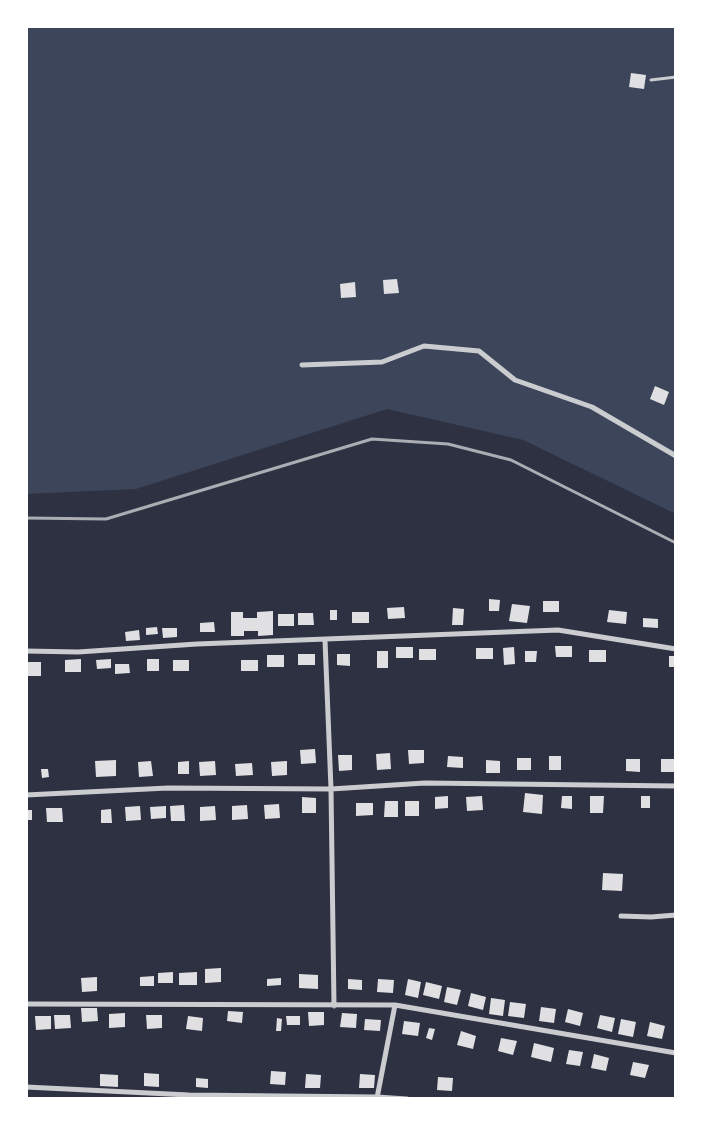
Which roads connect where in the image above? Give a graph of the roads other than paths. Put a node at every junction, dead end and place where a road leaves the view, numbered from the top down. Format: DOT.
graph roads {
  1 [pos="676,77"];
  2 [pos="651,80"];
  3 [pos="302,365"];
  4 [pos="676,456"];
  5 [pos="325,640"];
  6 [pos="676,649"];
  7 [pos="26,651"];
  8 [pos="676,786"];
  9 [pos="331,789"];
  10 [pos="26,794"];
  11 [pos="676,914"];
  12 [pos="621,916"];
  13 [pos="26,1004"];
  14 [pos="395,1005"];
  15 [pos="334,1006"];
  16 [pos="676,1053"];
  17 [pos="26,1087"];
  18 [pos="377,1098"];
  19 [pos="407,1099"];
  1 -- 2 [label="lane"];
  3 -- 4 [label="street"];
  5 -- 6 [label="street"];
  5 -- 7 [label="street"];
  5 -- 9 [label="street"];
  8 -- 9 [label="street"];
  9 -- 10 [label="street"];
  9 -- 15 [label="street"];
  11 -- 12 [label="street"];
  13 -- 15 [label="street"];
  14 -- 15 [label="street"];
  14 -- 16 [label="street"];
  14 -- 18 [label="street"];
  17 -- 18 [label="street"];
  18 -- 19 [label="street"];
}
